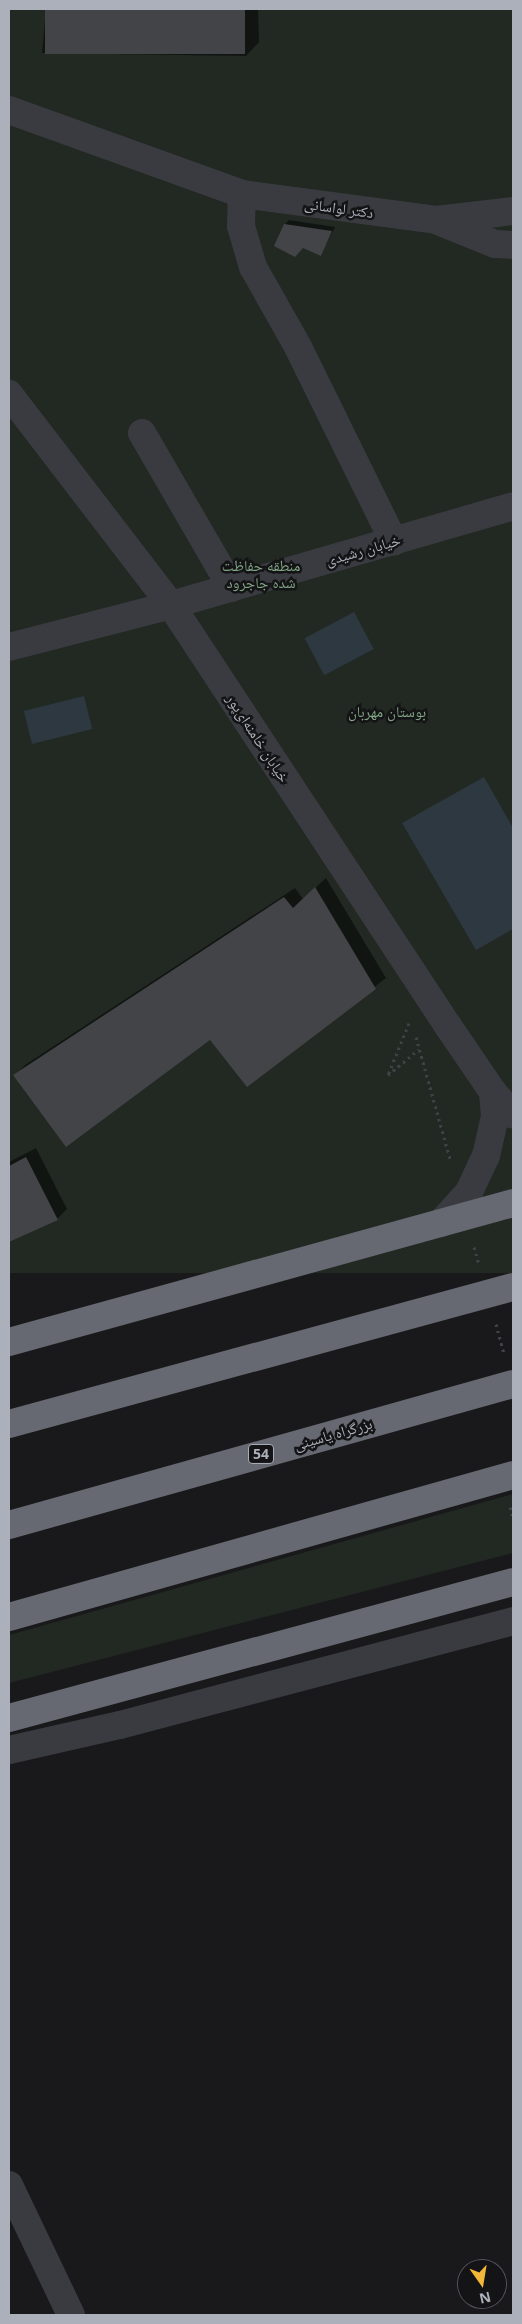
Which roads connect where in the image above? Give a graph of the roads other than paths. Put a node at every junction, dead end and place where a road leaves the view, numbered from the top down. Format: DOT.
graph roads {
  1 [pos="9,110"];
  2 [pos="242,194"];
  3 [pos="513,211"];
  4 [pos="436,220"];
  5 [pos="513,246"];
  6 [pos="10,397"];
  7 [pos="142,433"];
  8 [pos="513,506"];
  9 [pos="394,542"];
  10 [pos="232,588"];
  11 [pos="170,605"];
  12 [pos="9,647"];
  13 [pos="493,1092"];
  14 [pos="513,1115"];
  15 [pos="513,1203"];
  16 [pos="441,1223"];
  17 [pos="513,1288"];
  18 [pos="9,1342"];
  19 [pos="513,1384"];
  20 [pos="9,1424"];
  21 [pos="513,1475"];
  22 [pos="9,1525"];
  23 [pos="513,1582"];
  24 [pos="9,1617"];
  25 [pos="513,1622"];
  26 [pos="9,1718"];
  27 [pos="9,1750"];
  28 [pos="9,2185"];
  29 [pos="71,2315"];
  1 -- 2 [label="street, دکتر لواسانی"];
  2 -- 4 [label="street, دکتر لواسانی"];
  2 -- 9 [label="street"];
  3 -- 4 [label="street, دکتر لواسانی"];
  4 -- 5 [label="street, دکتر لواسانی"];
  6 -- 11 [label="street, خیابان خامنه‌ای‌پور"];
  7 -- 10 [label="street"];
  8 -- 9 [label="street, خیابان رشیدی"];
  9 -- 10 [label="street, خیابان رشیدی"];
  10 -- 11 [label="street, خیابان رشیدی"];
  11 -- 12 [label="street, خیابان رشیدی"];
  11 -- 13 [label="street, خیابان خامنه‌ای‌پور"];
  13 -- 14 [label="street, خیابان خامنه‌ای‌پور"];
  13 -- 16 [label="street"];
  15 -- 16 [label="highway"];
  16 -- 18 [label="highway"];
  17 -- 20 [label="highway"];
  19 -- 22 [label="highway, بزرگراه یاسینی / 54"];
  21 -- 24 [label="highway"];
  23 -- 26 [label="highway"];
  25 -- 27 [label="street"];
  28 -- 29 [label="street"];
}
